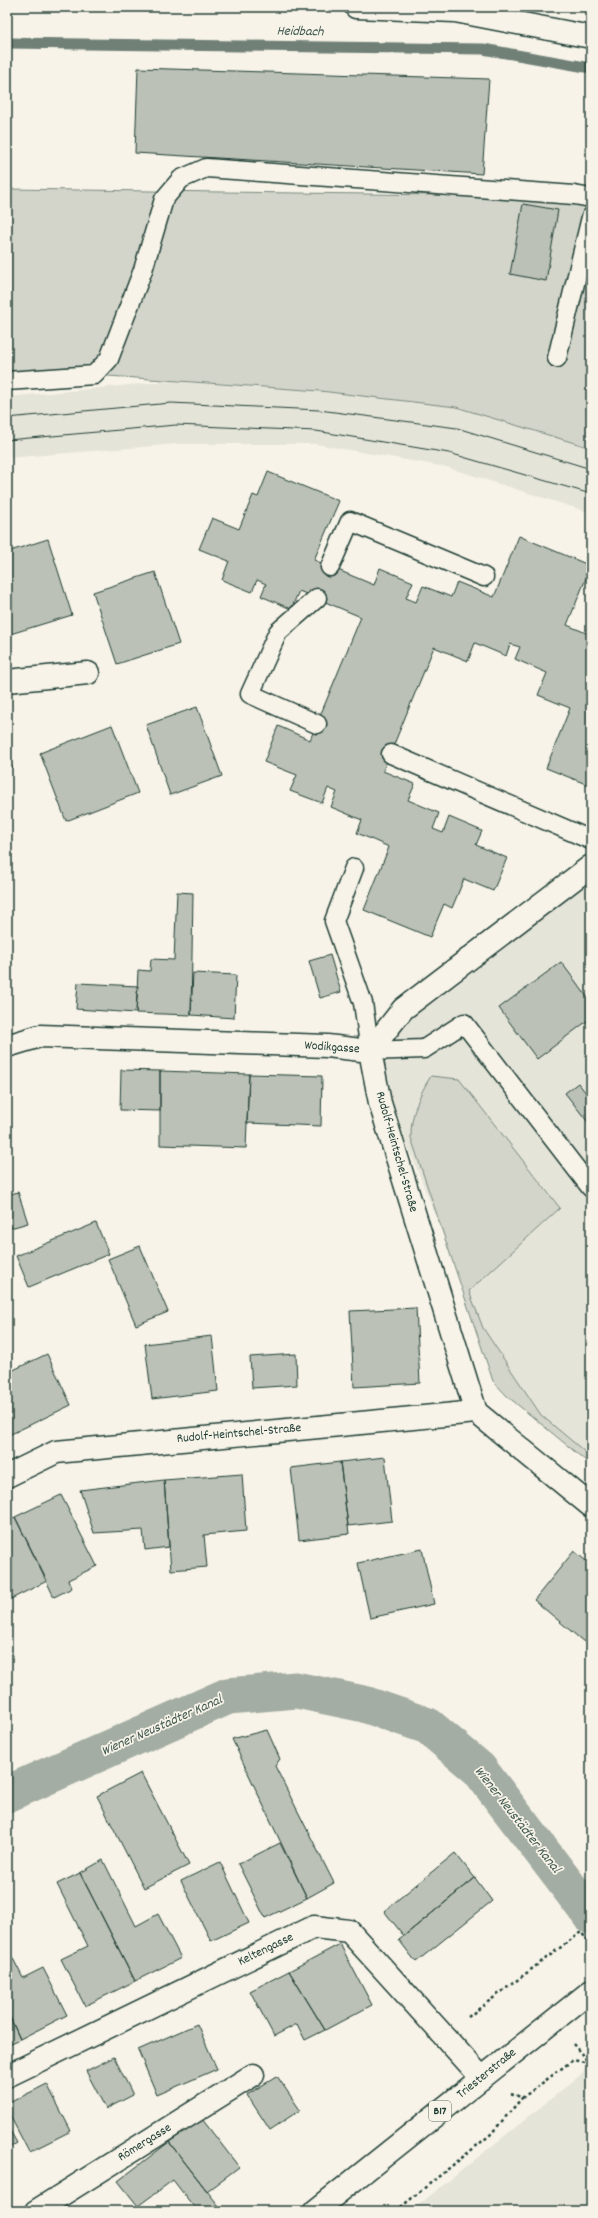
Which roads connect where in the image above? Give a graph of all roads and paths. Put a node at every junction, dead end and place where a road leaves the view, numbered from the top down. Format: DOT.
graph roads {
  1 [pos="356,7"];
  2 [pos="455,9"];
  3 [pos="591,37"];
  4 [pos="591,198"];
  5 [pos="591,216"];
  6 [pos="557,358"];
  7 [pos="7,382"];
  8 [pos="330,567"];
  9 [pos="484,577"];
  10 [pos="317,598"];
  11 [pos="88,673"];
  12 [pos="7,681"];
  13 [pos="318,724"];
  14 [pos="390,754"];
  15 [pos="591,840"];
  16 [pos="591,866"];
  17 [pos="354,868"];
  18 [pos="7,1046"];
  19 [pos="370,1051"];
  20 [pos="591,1188"];
  21 [pos="476,1412"];
  22 [pos="7,1476"];
  23 [pos="591,1506"];
  24 [pos="591,1945"];
  25 [pos="591,1991"];
  26 [pos="477,2010"];
  27 [pos="589,2063"];
  28 [pos="254,2075"];
  29 [pos="7,2076"];
  30 [pos="482,2078"];
  31 [pos="522,2098"];
  32 [pos="36,2211"];
  33 [pos="314,2211"];
  34 [pos="396,2211"];
  1 -- 2 [label="street"];
  2 -- 3 [label="street"];
  4 -- 7 [label="lane"];
  5 -- 6 [label="lane"];
  8 -- 9 [label="lane"];
  10 -- 13 [label="lane"];
  11 -- 12 [label="street"];
  14 -- 15 [label="lane"];
  16 -- 19 [label="street, Wodikgasse"];
  17 -- 19 [label="lane"];
  18 -- 19 [label="street, Wodikgasse"];
  19 -- 20 [label="lane"];
  19 -- 21 [label="street, Rudolf-Heintschel-Straße"];
  21 -- 22 [label="street, Rudolf-Heintschel-Straße"];
  21 -- 23 [label="street"];
  24 -- 26 [label="path"];
  25 -- 30 [label="street, Triesterstraße / B17"];
  27 -- 31 [label="path"];
  28 -- 32 [label="street, Römergasse"];
  29 -- 30 [label="street, Keltengasse"];
  30 -- 31 [label="path"];
  30 -- 33 [label="street, Triesterstraße / B17"];
  31 -- 34 [label="path"];
}
